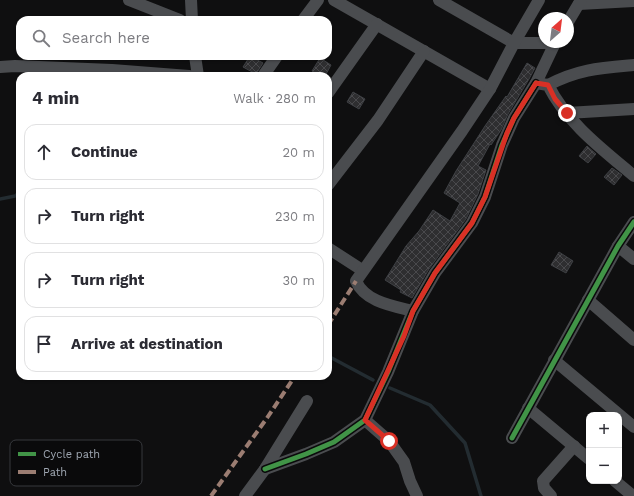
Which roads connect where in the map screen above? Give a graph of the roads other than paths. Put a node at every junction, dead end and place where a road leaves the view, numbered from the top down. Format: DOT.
graph roads {
  1 [pos="129,0"];
  2 [pos="191,0"];
  3 [pos="318,0"];
  4 [pos="334,0"];
  5 [pos="439,0"];
  6 [pos="539,0"];
  7 [pos="634,1"];
  8 [pos="580,2"];
  9 [pos="574,12"];
  10 [pos="170,16"];
  11 [pos="192,16"];
  12 [pos="306,16"];
  13 [pos="377,24"];
  14 [pos="514,43"];
  15 [pos="538,43"];
  16 [pos="553,48"];
  17 [pos="424,51"];
  18 [pos="196,60"];
  19 [pos="274,60"];
  20 [pos="634,64"];
  21 [pos="0,67"];
  22 [pos="138,72"];
  23 [pos="197,72"];
  24 [pos="265,72"];
  25 [pos="542,84"];
  26 [pos="332,87"];
  27 [pos="490,89"];
  28 [pos="634,109"];
  29 [pos="567,113"];
  30 [pos="619,163"];
  31 [pos="634,163"];
  32 [pos="634,176"];
  33 [pos="332,180"];
  34 [pos="634,222"];
  35 [pos="618,246"];
  36 [pos="332,251"];
  37 [pos="634,259"];
  38 [pos="362,270"];
  39 [pos="588,300"];
  40 [pos="413,311"];
  41 [pos="634,340"];
  42 [pos="554,360"];
  43 [pos="307,401"];
  44 [pos="528,408"];
  45 [pos="365,420"];
  46 [pos="634,427"];
  47 [pos="512,438"];
  48 [pos="574,446"];
  49 [pos="586,456"];
  50 [pos="265,469"];
  51 [pos="619,484"];
  52 [pos="245,496"];
  53 [pos="417,496"];
  54 [pos="551,496"];
  55 [pos="633,496"];
  1 -- 10 [label="street"];
  2 -- 11 [label="street"];
  3 -- 12 [label="street"];
  4 -- 13 [label="street"];
  5 -- 14 [label="street"];
  6 -- 14 [label="street"];
  7 -- 8 [label="street"];
  8 -- 9 [label="street"];
  13 -- 17 [label="street"];
  13 -- 26 [label="street"];
  14 -- 15 [label="street"];
  14 -- 27 [label="street"];
  16 -- 25 [label="street"];
  17 -- 27 [label="street"];
  17 -- 33 [label="street"];
  18 -- 23 [label="street"];
  19 -- 24 [label="street"];
  20 -- 25 [label="street"];
  21 -- 22 [label="street"];
  25 -- 29 [label="street"];
  25 -- 40 [label="street"];
  27 -- 38 [label="street"];
  28 -- 29 [label="street"];
  29 -- 30 [label="street"];
  30 -- 31 [label="street"];
  30 -- 32 [label="street"];
  34 -- 35 [label="street"];
  35 -- 37 [label="street"];
  35 -- 39 [label="street"];
  36 -- 38 [label="street"];
  38 -- 40 [label="street"];
  39 -- 41 [label="street"];
  39 -- 42 [label="street"];
  40 -- 45 [label="street"];
  42 -- 44 [label="street"];
  42 -- 46 [label="street"];
  43 -- 50 [label="street"];
  44 -- 47 [label="street"];
  44 -- 48 [label="street"];
  45 -- 50 [label="street"];
  45 -- 53 [label="street"];
  48 -- 49 [label="street"];
  48 -- 54 [label="street"];
  50 -- 52 [label="street"];
  51 -- 55 [label="street"];
}
